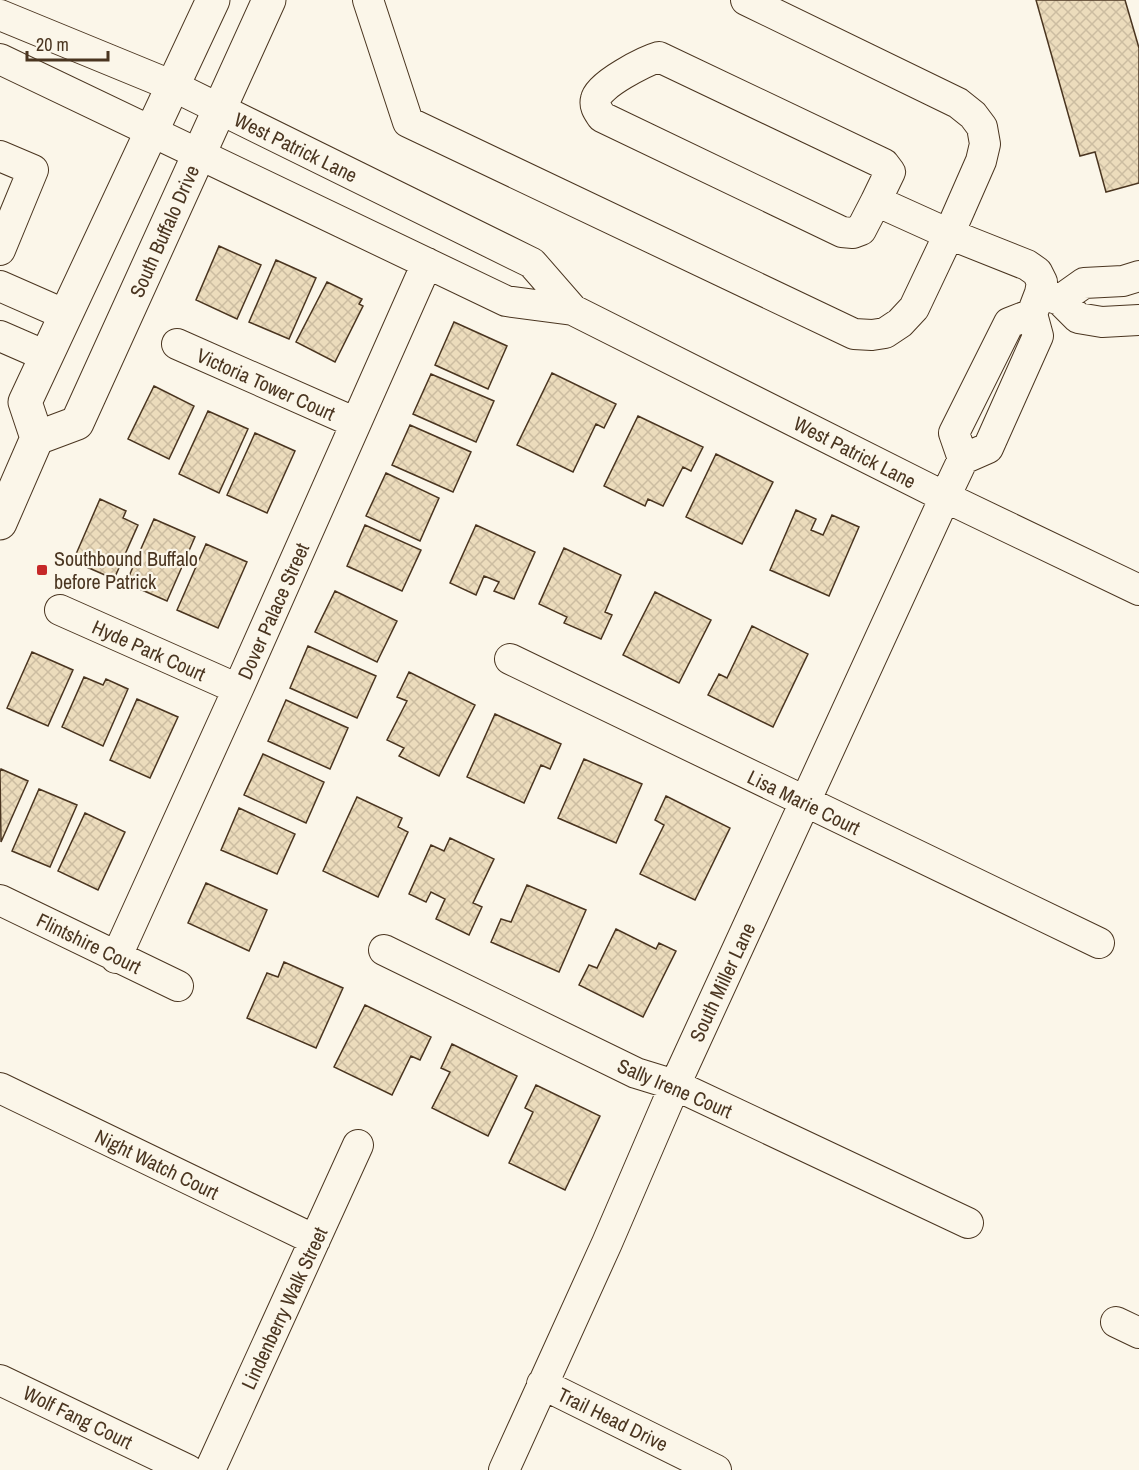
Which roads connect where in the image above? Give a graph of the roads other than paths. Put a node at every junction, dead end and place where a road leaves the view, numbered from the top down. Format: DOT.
graph roads {
  1 [pos="213,0"];
  2 [pos="269,0"];
  3 [pos="368,0"];
  4 [pos="746,0"];
  5 [pos="0,15"];
  6 [pos="0,59"];
  7 [pos="173,86"];
  8 [pos="219,109"];
  9 [pos="152,131"];
  10 [pos="199,154"];
  11 [pos="0,156"];
  12 [pos="876,201"];
  13 [pos="949,234"];
  14 [pos="0,249"];
  15 [pos="427,263"];
  16 [pos="1139,276"];
  17 [pos="0,286"];
  18 [pos="1044,302"];
  19 [pos="573,310"];
  20 [pos="66,315"];
  21 [pos="1139,320"];
  22 [pos="0,336"];
  23 [pos="177,344"];
  24 [pos="46,356"];
  25 [pos="356,423"];
  26 [pos="37,438"];
  27 [pos="945,497"];
  28 [pos="0,523"];
  29 [pos="1139,590"];
  30 [pos="60,610"];
  31 [pos="510,659"];
  32 [pos="238,690"];
  33 [pos="805,802"];
  34 [pos="0,900"];
  35 [pos="1098,943"];
  36 [pos="384,950"];
  37 [pos="116,958"];
  38 [pos="178,986"];
  39 [pos="675,1085"];
  40 [pos="0,1088"];
  41 [pos="358,1145"];
  42 [pos="968,1223"];
  43 [pos="315,1240"];
  44 [pos="0,1380"];
  45 [pos="542,1384"];
  46 [pos="188,1470"];
  47 [pos="210,1470"];
  48 [pos="504,1470"];
  49 [pos="716,1470"];
  1 -- 7 [label="main road"];
  2 -- 8 [label="main road, South Buffalo Drive"];
  3 -- 13 [label="street"];
  4 -- 13 [label="street"];
  5 -- 7 [label="street, West Patrick Lane"];
  6 -- 9 [label="street, West Patrick Lane"];
  7 -- 8 [label="street, West Patrick Lane"];
  7 -- 9 [label="main road"];
  8 -- 10 [label="main road, South Buffalo Drive"];
  8 -- 19 [label="street, West Patrick Lane"];
  9 -- 10 [label="street, West Patrick Lane"];
  9 -- 20 [label="main road"];
  10 -- 15 [label="street, West Patrick Lane"];
  10 -- 26 [label="main road, South Buffalo Drive"];
  11 -- 14 [label="street"];
  12 -- 12 [label="street"];
  12 -- 13 [label="street"];
  13 -- 18 [label="street"];
  15 -- 19 [label="street, West Patrick Lane"];
  15 -- 25 [label="street, Dover Palace Street"];
  16 -- 18 [label="street"];
  17 -- 20 [label="street"];
  18 -- 21 [label="street"];
  18 -- 27 [label="street, South Miller Lane"];
  19 -- 27 [label="street, West Patrick Lane"];
  20 -- 24 [label="main road"];
  22 -- 24 [label="street"];
  23 -- 25 [label="street, Victoria Tower Court"];
  24 -- 26 [label="main road"];
  25 -- 32 [label="street, Dover Palace Street"];
  26 -- 28 [label="main road"];
  27 -- 29 [label="street, West Patrick Lane"];
  27 -- 33 [label="street, South Miller Lane"];
  30 -- 32 [label="street, Hyde Park Court"];
  31 -- 33 [label="street, Lisa Marie Court"];
  32 -- 37 [label="street, Dover Palace Street"];
  33 -- 35 [label="street, Lisa Marie Court"];
  33 -- 39 [label="street, South Miller Lane"];
  34 -- 37 [label="street, Flintshire Court"];
  36 -- 39 [label="street, Sally Irene Court"];
  37 -- 38 [label="street, Flintshire Court"];
  39 -- 42 [label="street, Sally Irene Court"];
  39 -- 45 [label="street, South Miller Lane"];
  40 -- 43 [label="street, Night Watch Court"];
  41 -- 43 [label="street, Lindenberry Walk Street"];
  43 -- 47 [label="street, Lindenberry Walk Street"];
  44 -- 46 [label="street, Wolf Fang Court"];
  45 -- 48 [label="street, South Miller Lane"];
  45 -- 49 [label="street, Trail Head Drive"];
}
